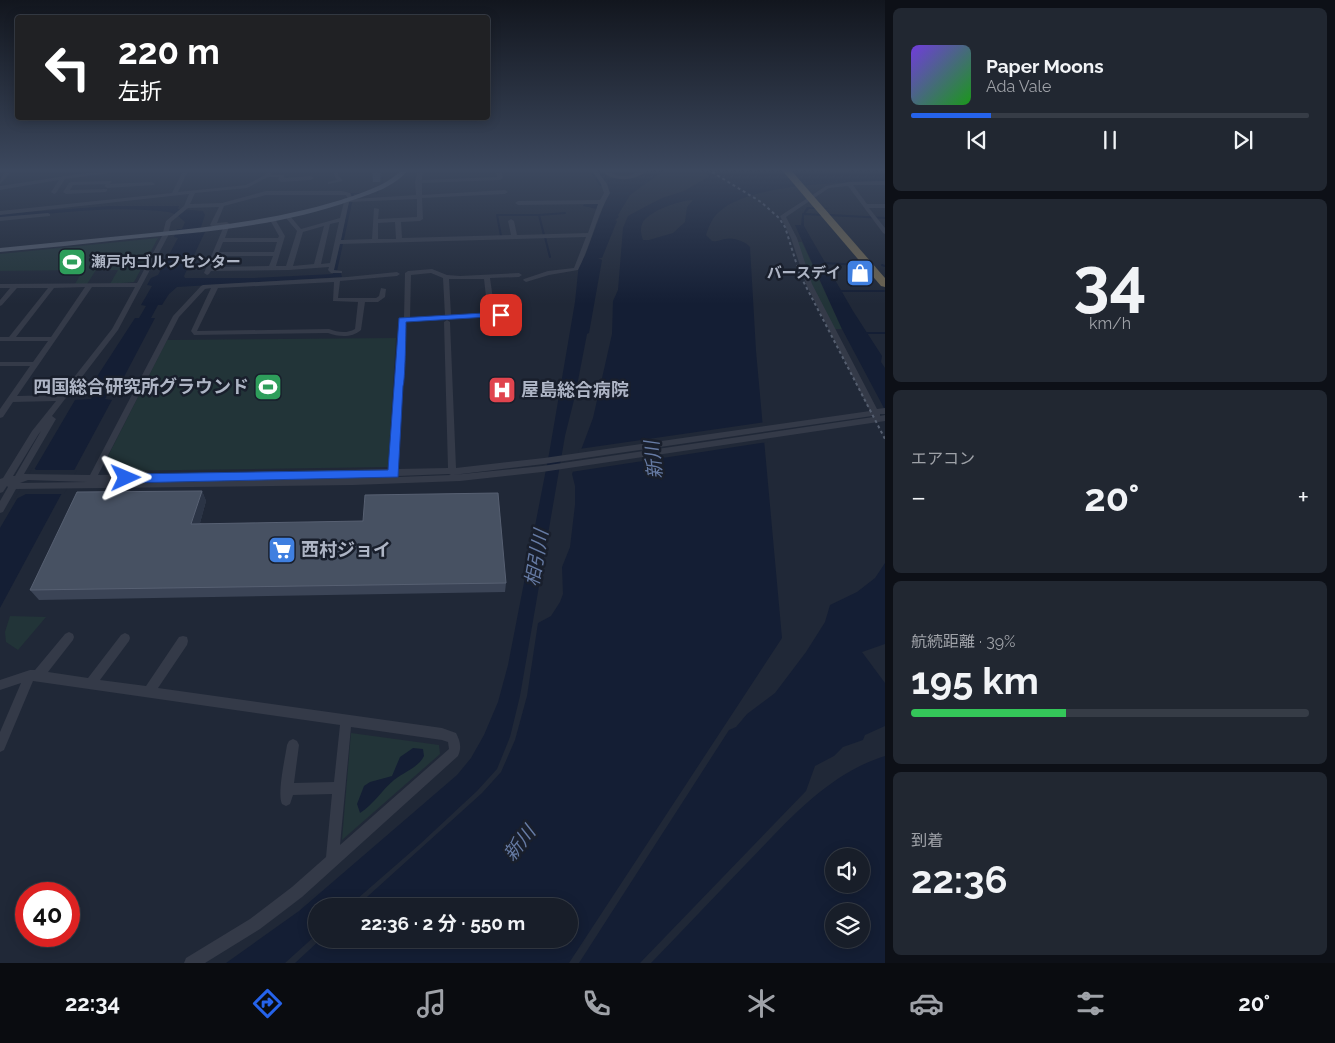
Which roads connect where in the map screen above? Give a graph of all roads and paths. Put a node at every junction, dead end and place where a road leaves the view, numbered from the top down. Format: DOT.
graph roads {
  1 [pos="175,214"];
  2 [pos="218,214"];
  3 [pos="299,214"];
  4 [pos="344,214"];
  5 [pos="376,214"];
  6 [pos="420,214"];
  7 [pos="598,214"];
  8 [pos="785,214"];
  9 [pos="826,214"];
  10 [pos="828,214"];
  11 [pos="871,214"];
  12 [pos="48,215"];
  13 [pos="288,217"];
  14 [pos="343,218"];
  15 [pos="0,219"];
  16 [pos="273,220"];
  17 [pos="398,220"];
  18 [pos="376,221"];
  19 [pos="327,224"];
  20 [pos="510,224"];
  21 [pos="228,226"];
  22 [pos="300,231"];
  23 [pos="885,232"];
  24 [pos="166,233"];
  25 [pos="590,235"];
  26 [pos="514,237"];
  27 [pos="222,240"];
  28 [pos="281,240"];
  29 [pos="399,240"];
  30 [pos="375,241"];
  31 [pos="340,242"];
  32 [pos="0,250"];
  33 [pos="215,254"];
  34 [pos="276,254"];
  35 [pos="332,265"];
  36 [pos="317,266"];
  37 [pos="272,268"];
  38 [pos="289,268"];
  39 [pos="397,274"];
  40 [pos="519,275"];
  41 [pos="338,276"];
  42 [pos="446,276"];
  43 [pos="885,276"];
  44 [pos="487,277"];
  45 [pos="526,280"];
  46 [pos="885,284"];
  47 [pos="53,285"];
  48 [pos="90,285"];
  49 [pos="139,285"];
  50 [pos="0,286"];
  51 [pos="15,286"];
  52 [pos="215,286"];
  53 [pos="383,290"];
  54 [pos="362,300"];
  55 [pos="0,304"];
  56 [pos="492,315"];
  57 [pos="501,315"];
  58 [pos="407,318"];
  59 [pos="448,319"];
  60 [pos="0,339"];
  61 [pos="11,339"];
  62 [pos="53,339"];
  63 [pos="0,364"];
  64 [pos="34,364"];
  65 [pos="11,398"];
  66 [pos="63,398"];
  67 [pos="0,415"];
  68 [pos="881,415"];
  69 [pos="821,424"];
  70 [pos="543,465"];
  71 [pos="452,472"];
  72 [pos="24,477"];
  73 [pos="393,478"];
  74 [pos="91,482"];
  75 [pos="2,485"];
  76 [pos="18,486"];
  77 [pos="0,509"];
  78 [pos="69,636"];
  79 [pos="125,638"];
  80 [pos="182,641"];
  81 [pos="34,675"];
  82 [pos="91,683"];
  83 [pos="0,686"];
  84 [pos="149,691"];
  85 [pos="346,720"];
  86 [pos="293,745"];
  87 [pos="0,746"];
  88 [pos="340,788"];
  89 [pos="332,861"];
  90 [pos="191,963"];
  1 -- 24 [label="street"];
  2 -- 21 [label="street"];
  3 -- 13 [label="main road"];
  4 -- 14 [label="street"];
  5 -- 18 [label="street"];
  6 -- 17 [label="street"];
  7 -- 25 [label="street"];
  8 -- 68 [label="street"];
  9 -- 46 [label="highway"];
  10 -- 43 [label="highway"];
  11 -- 23 [label="street"];
  12 -- 15 [label="street"];
  13 -- 16 [label="main road"];
  13 -- 22 [label="street"];
  14 -- 19 [label="street"];
  14 -- 31 [label="street"];
  16 -- 21 [label="main road"];
  16 -- 28 [label="street"];
  17 -- 18 [label="street"];
  17 -- 29 [label="street"];
  18 -- 30 [label="street"];
  19 -- 22 [label="street"];
  19 -- 36 [label="street"];
  20 -- 26 [label="street"];
  21 -- 24 [label="main road"];
  21 -- 27 [label="street"];
  22 -- 38 [label="street"];
  24 -- 32 [label="main road"];
  24 -- 49 [label="street"];
  25 -- 26 [label="street"];
  25 -- 45 [label="street"];
  26 -- 29 [label="street"];
  27 -- 28 [label="street"];
  27 -- 33 [label="street"];
  28 -- 34 [label="street"];
  29 -- 30 [label="street"];
  30 -- 31 [label="street"];
  31 -- 35 [label="street"];
  33 -- 34 [label="street"];
  33 -- 37 [label="street"];
  34 -- 37 [label="street"];
  35 -- 36 [label="street"];
  35 -- 41 [label="street"];
  36 -- 38 [label="street"];
  37 -- 38 [label="street"];
  39 -- 41 [label="street"];
  40 -- 44 [label="street"];
  41 -- 52 [label="street"];
  41 -- 54 [label="street"];
  42 -- 44 [label="street"];
  42 -- 58 [label="street"];
  42 -- 59 [label="street"];
  44 -- 56 [label="street"];
  47 -- 48 [label="street"];
  47 -- 51 [label="street"];
  47 -- 61 [label="street"];
  48 -- 49 [label="street"];
  48 -- 62 [label="street"];
  49 -- 66 [label="street"];
  50 -- 51 [label="street"];
  51 -- 55 [label="street"];
  52 -- 54 [label="street"];
  52 -- 74 [label="street"];
  53 -- 54 [label="street"];
  56 -- 57 [label="street"];
  56 -- 59 [label="street"];
  58 -- 59 [label="street"];
  58 -- 73 [label="street"];
  59 -- 71 [label="street"];
  60 -- 61 [label="street"];
  61 -- 62 [label="street"];
  62 -- 64 [label="street"];
  63 -- 64 [label="street"];
  64 -- 65 [label="street"];
  65 -- 66 [label="street"];
  65 -- 67 [label="street"];
  66 -- 72 [label="street"];
  66 -- 75 [label="street"];
  68 -- 69 [label="street"];
  69 -- 70 [label="street"];
  70 -- 71 [label="street"];
  70 -- 73 [label="street"];
  71 -- 73 [label="street"];
  72 -- 74 [label="street"];
  72 -- 75 [label="street"];
  72 -- 76 [label="street"];
  73 -- 74 [label="street"];
  74 -- 76 [label="street"];
  75 -- 76 [label="street"];
  76 -- 77 [label="street"];
  78 -- 81 [label="street"];
  79 -- 82 [label="street"];
  80 -- 84 [label="street"];
  81 -- 82 [label="street"];
  81 -- 83 [label="street"];
  81 -- 87 [label="street"];
  82 -- 84 [label="street"];
  84 -- 85 [label="street"];
  85 -- 88 [label="street"];
  85 -- 89 [label="street"];
  86 -- 88 [label="street"];
  88 -- 89 [label="street"];
  89 -- 90 [label="street"];
}
